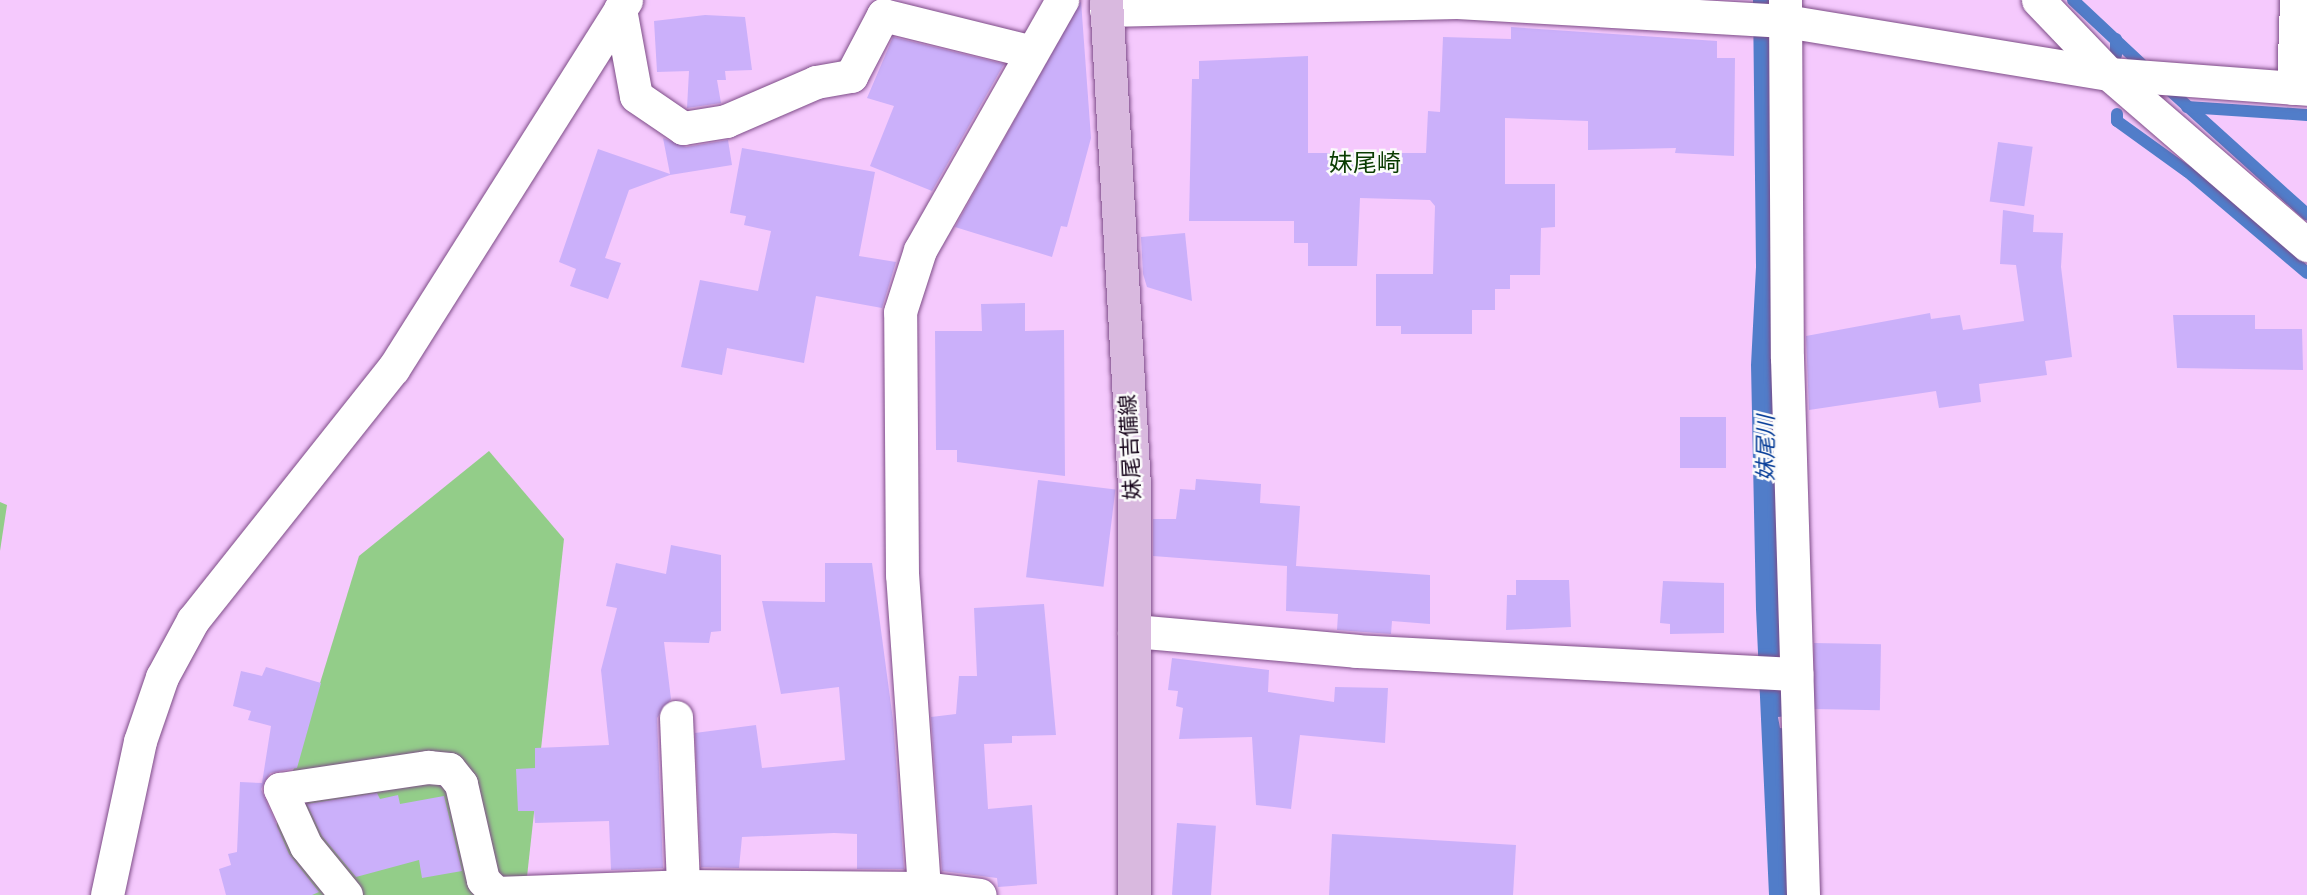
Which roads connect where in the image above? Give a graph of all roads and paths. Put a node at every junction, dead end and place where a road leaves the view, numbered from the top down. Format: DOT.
graph roads {
  1 [pos="1062,0"];
  2 [pos="2038,0"];
  3 [pos="2296,0"];
  4 [pos="1457,1"];
  5 [pos="623,4"];
  6 [pos="1106,5"];
  7 [pos="1785,10"];
  8 [pos="1737,12"];
  9 [pos="1028,51"];
  10 [pos="2122,75"];
  11 [pos="2300,88"];
  12 [pos="2307,245"];
  13 [pos="1134,631"];
  14 [pos="1791,675"];
  15 [pos="676,717"];
  16 [pos="683,886"];
  17 [pos="924,888"];
  18 [pos="107,895"];
  19 [pos="346,895"];
  20 [pos="980,895"];
  21 [pos="1134,895"];
  22 [pos="1803,895"];
  1 -- 9 [label="street"];
  2 -- 10 [label="street"];
  3 -- 11 [label="street"];
  4 -- 6 [label="street"];
  4 -- 8 [label="street"];
  5 -- 9 [label="street"];
  5 -- 18 [label="street"];
  6 -- 13 [label="main road, 妹尾吉備線"];
  7 -- 8 [label="street"];
  7 -- 10 [label="street"];
  7 -- 14 [label="street"];
  9 -- 17 [label="street"];
  10 -- 11 [label="street"];
  10 -- 12 [label="street"];
  13 -- 14 [label="street"];
  13 -- 21 [label="main road, 妹尾吉備線"];
  14 -- 22 [label="street"];
  15 -- 16 [label="street"];
  16 -- 17 [label="street"];
  16 -- 19 [label="street"];
  17 -- 20 [label="street"];
}
